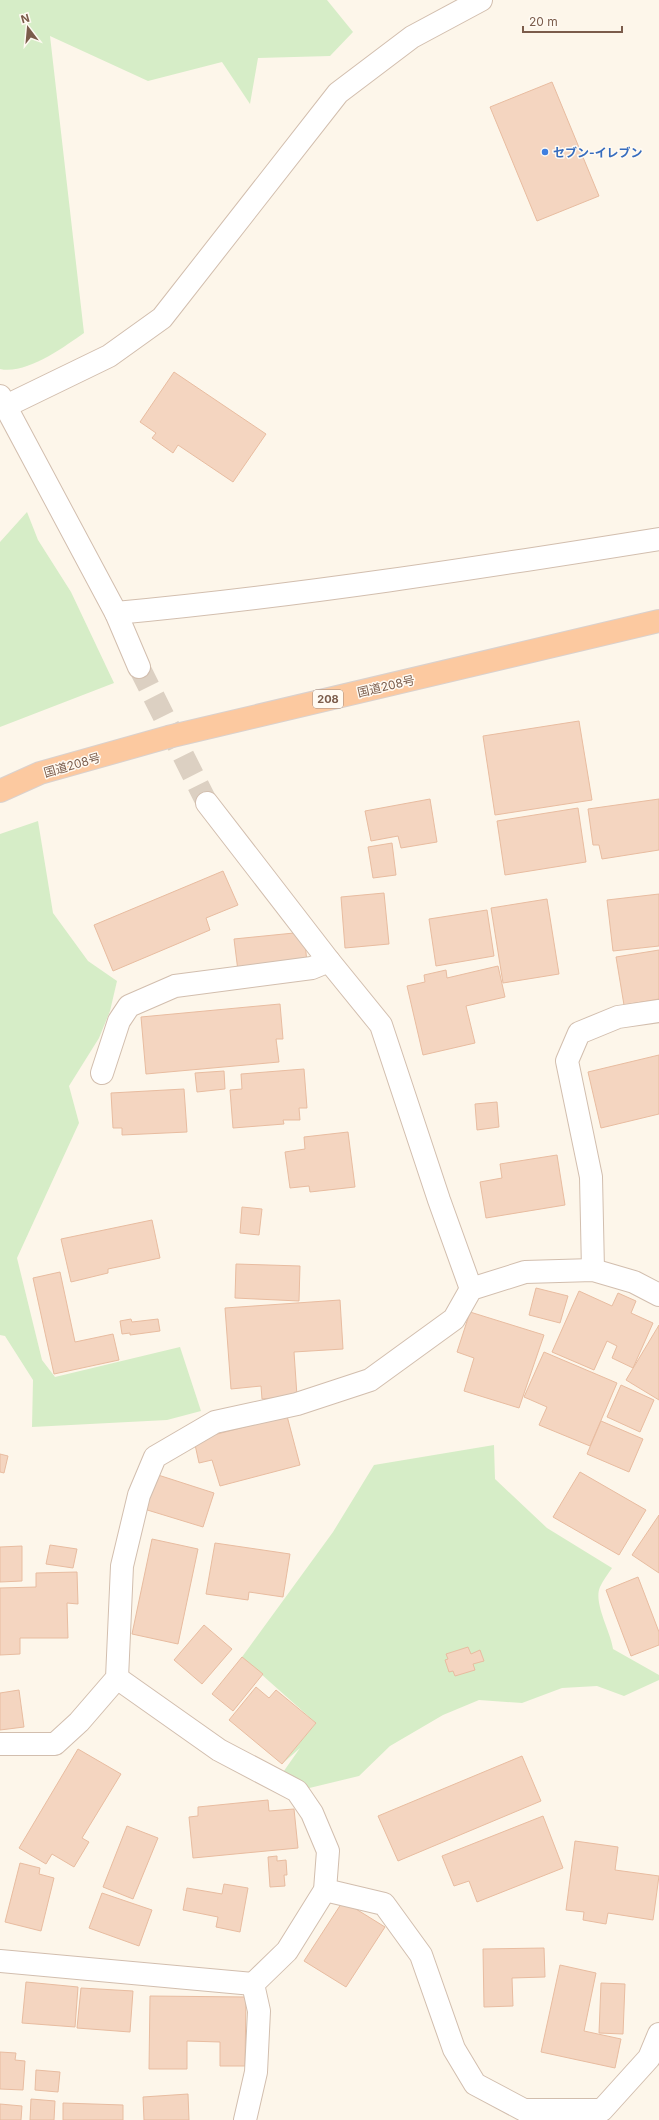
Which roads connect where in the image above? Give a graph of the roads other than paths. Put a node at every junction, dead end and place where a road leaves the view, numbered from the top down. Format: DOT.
graph roads {
  1 [pos="481,0"];
  2 [pos="2,403"];
  3 [pos="659,539"];
  4 [pos="116,613"];
  5 [pos="659,621"];
  6 [pos="139,666"];
  7 [pos="0,791"];
  8 [pos="207,803"];
  9 [pos="329,961"];
  10 [pos="659,1011"];
  11 [pos="102,1073"];
  12 [pos="593,1270"];
  13 [pos="471,1289"];
  14 [pos="659,1295"];
  15 [pos="117,1678"];
  16 [pos="0,1744"];
  17 [pos="325,1890"];
  18 [pos="0,1961"];
  19 [pos="253,1984"];
  20 [pos="659,2034"];
  21 [pos="605,2115"];
  22 [pos="245,2120"];
  1 -- 2 [label="street"];
  2 -- 4 [label="street"];
  3 -- 4 [label="street"];
  4 -- 6 [label="street"];
  5 -- 7 [label="highway, 国道208号 / 208"];
  8 -- 9 [label="street"];
  9 -- 11 [label="street"];
  9 -- 13 [label="street"];
  10 -- 12 [label="street"];
  12 -- 13 [label="street"];
  12 -- 14 [label="street"];
  13 -- 15 [label="street"];
  15 -- 16 [label="street"];
  15 -- 17 [label="street"];
  17 -- 19 [label="street"];
  17 -- 21 [label="street"];
  18 -- 19 [label="street"];
  19 -- 22 [label="street"];
  20 -- 21 [label="street"];
}
